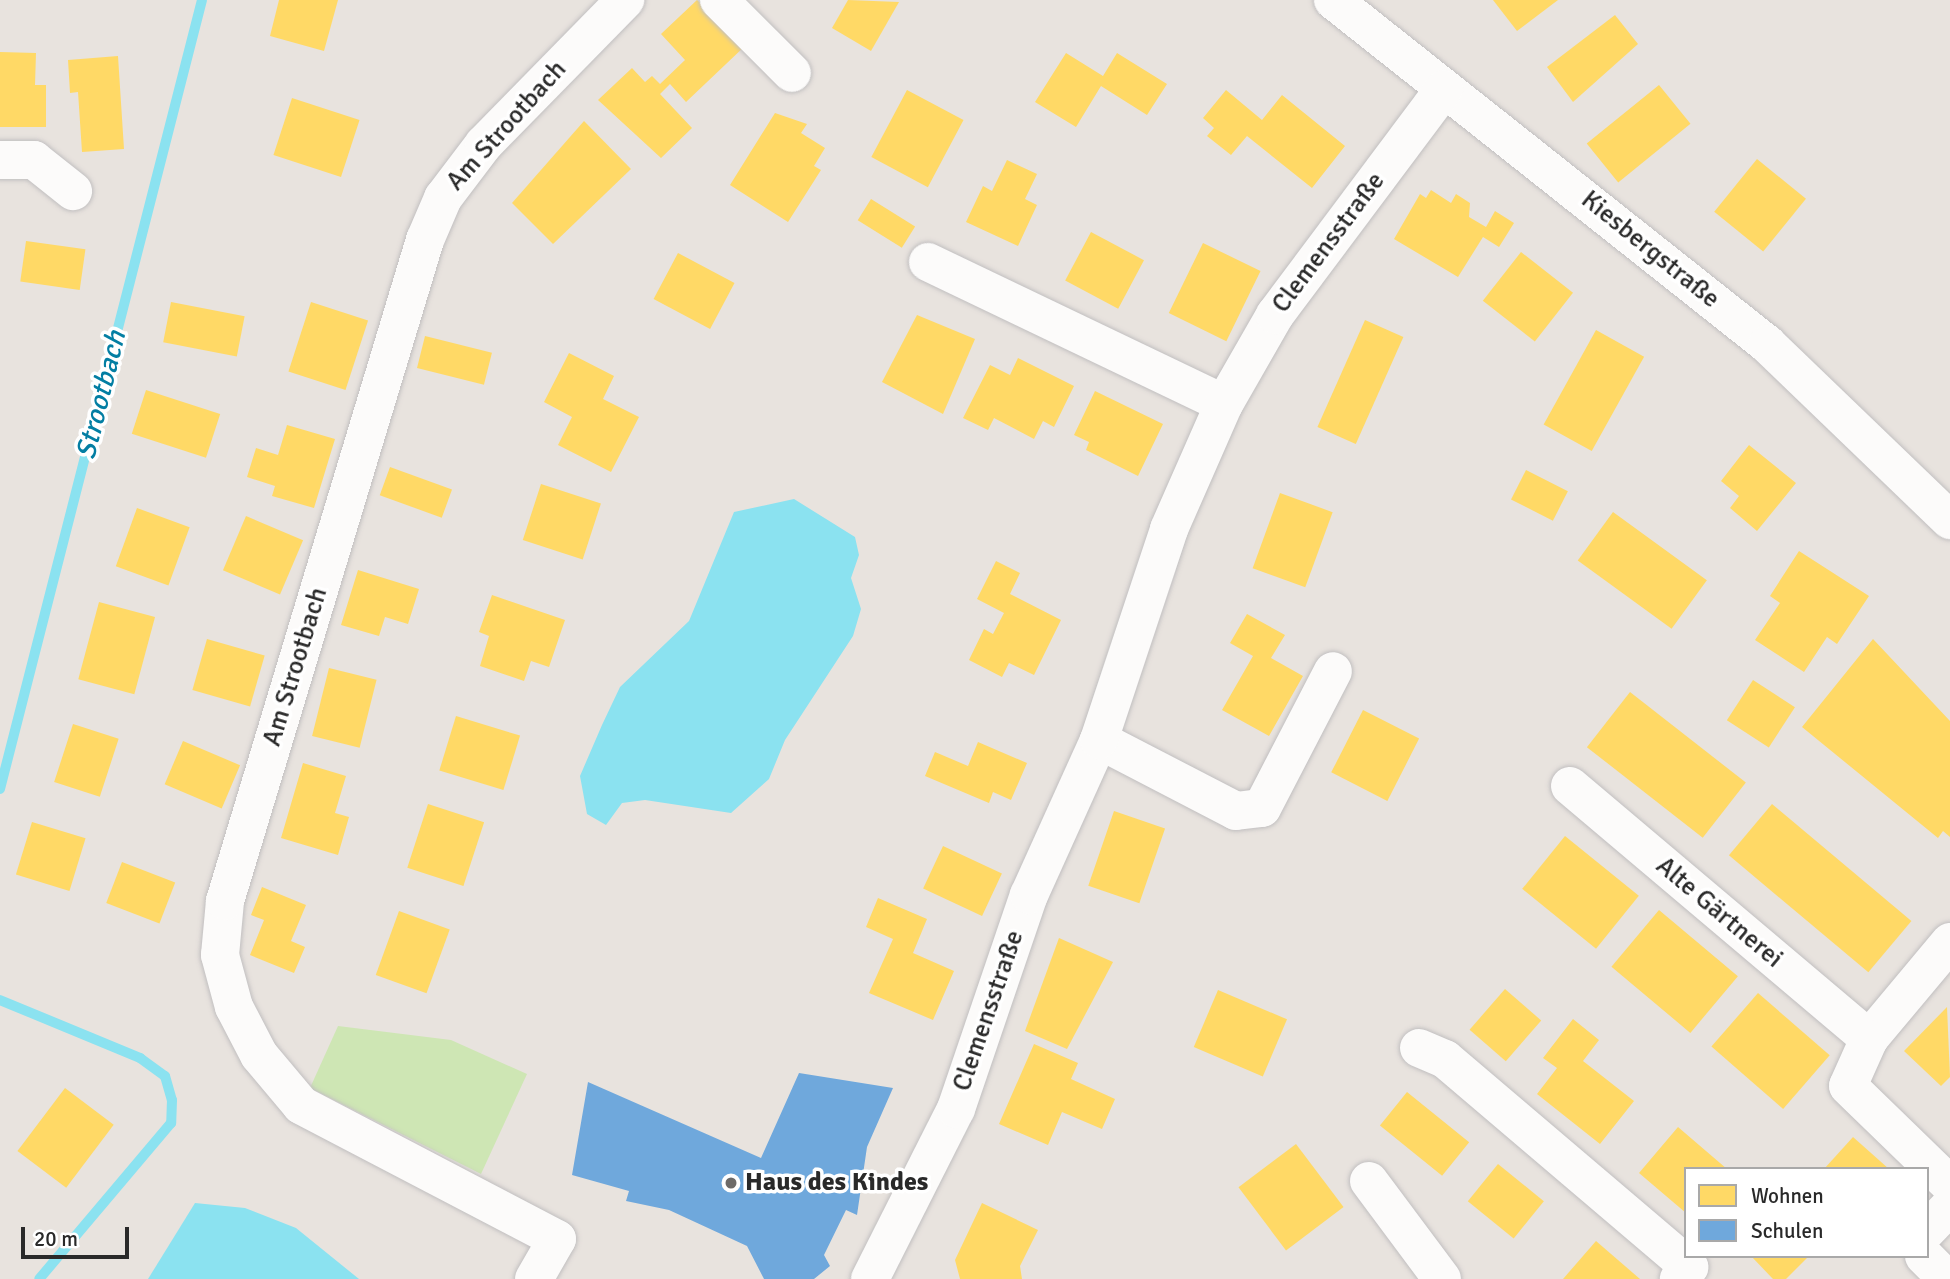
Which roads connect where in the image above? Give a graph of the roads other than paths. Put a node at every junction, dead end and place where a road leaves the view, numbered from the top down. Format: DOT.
graph roads {
  1 [pos="625,0"];
  2 [pos="719,0"];
  3 [pos="1333,0"];
  4 [pos="792,73"];
  5 [pos="1444,89"];
  6 [pos="0,160"];
  7 [pos="74,191"];
  8 [pos="928,262"];
  9 [pos="1224,404"];
  10 [pos="1950,520"];
  11 [pos="1333,671"];
  12 [pos="1099,740"];
  13 [pos="1570,786"];
  14 [pos="1950,942"];
  15 [pos="1869,1039"];
  16 [pos="1419,1048"];
  17 [pos="1945,1170"];
  18 [pos="1368,1181"];
  19 [pos="1950,1206"];
  20 [pos="1929,1228"];
  21 [pos="1926,1258"];
  22 [pos="534,1279"];
  23 [pos="870,1279"];
  24 [pos="1442,1279"];
  25 [pos="1679,1279"];
  26 [pos="1947,1279"];
  1 -- 22 [label="street, Am Strootbach"];
  2 -- 4 [label="street"];
  3 -- 5 [label="street, Kiesbergstraße"];
  5 -- 9 [label="street, Clemensstraße"];
  5 -- 10 [label="street, Kiesbergstraße"];
  6 -- 7 [label="street"];
  8 -- 9 [label="street"];
  9 -- 12 [label="street, Clemensstraße"];
  11 -- 12 [label="street"];
  12 -- 23 [label="street, Clemensstraße"];
  13 -- 15 [label="street, Alte Gärtnerei"];
  14 -- 15 [label="street"];
  15 -- 17 [label="street"];
  16 -- 25 [label="street"];
  18 -- 24 [label="street"];
  19 -- 20 [label="street"];
  21 -- 26 [label="street"];
}
